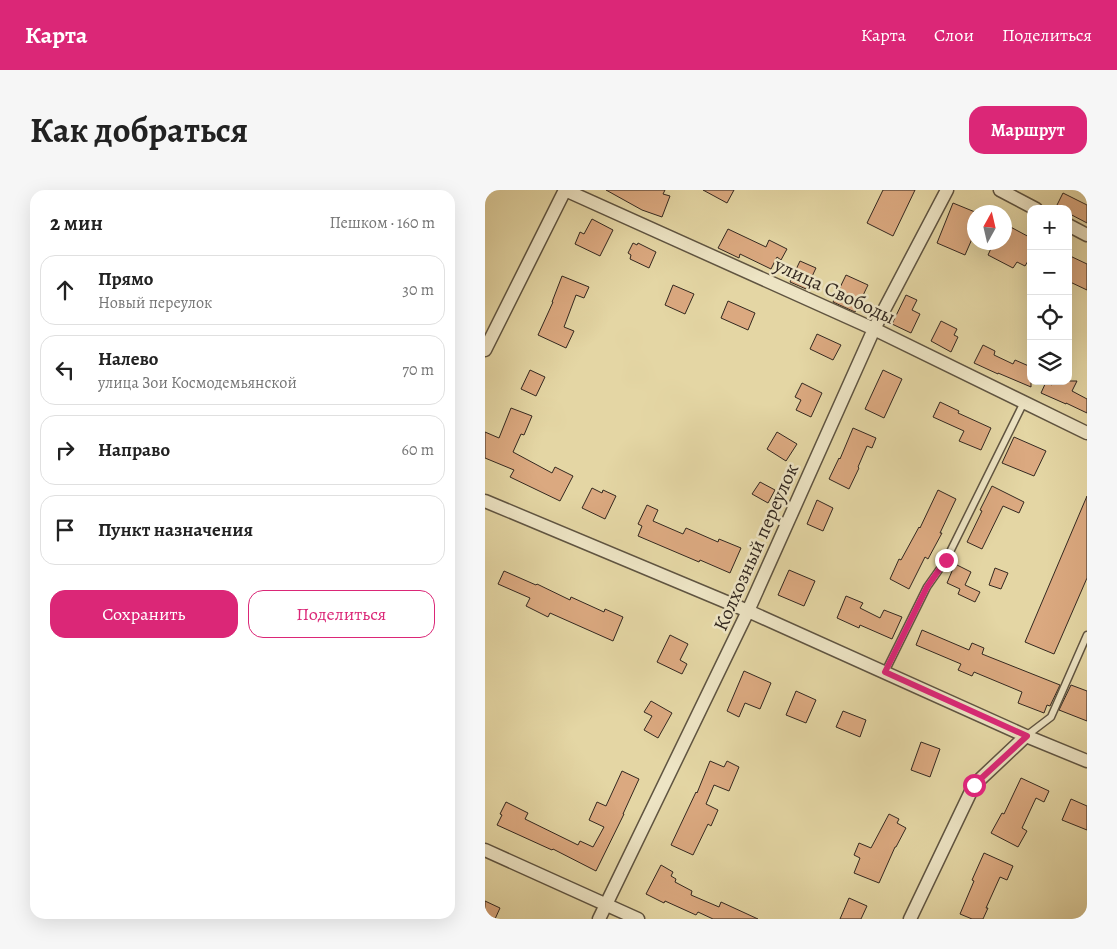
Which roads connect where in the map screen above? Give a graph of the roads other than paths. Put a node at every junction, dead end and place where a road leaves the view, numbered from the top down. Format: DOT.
graph roads {
  1 [pos="565,190"];
  2 [pos="947,190"];
  3 [pos="1000,190"];
  4 [pos="1028,205"];
  5 [pos="1072,228"];
  6 [pos="1087,235"];
  7 [pos="874,329"];
  8 [pos="485,350"];
  9 [pos="1024,402"];
  10 [pos="1087,433"];
  11 [pos="485,502"];
  12 [pos="748,610"];
  13 [pos="1087,635"];
  14 [pos="885,672"];
  15 [pos="1027,736"];
  16 [pos="1087,761"];
  17 [pos="485,850"];
  18 [pos="605,904"];
  19 [pos="599,919"];
  20 [pos="638,919"];
  21 [pos="910,919"];
  1 -- 7 [label="street, улица Свободы"];
  1 -- 8 [label="street"];
  2 -- 7 [label="street, Колхозный переулок"];
  3 -- 4 [label="street"];
  5 -- 6 [label="street"];
  7 -- 9 [label="street, улица Свободы"];
  7 -- 12 [label="street, Колхозный переулок"];
  9 -- 10 [label="street, улица Свободы"];
  9 -- 14 [label="lane"];
  11 -- 12 [label="street"];
  12 -- 14 [label="street"];
  12 -- 18 [label="street, Колхозный переулок"];
  13 -- 15 [label="lane"];
  14 -- 15 [label="street"];
  15 -- 16 [label="street"];
  15 -- 21 [label="street"];
  17 -- 18 [label="street"];
  18 -- 19 [label="street, Колхозный переулок"];
  18 -- 20 [label="street"];
}
